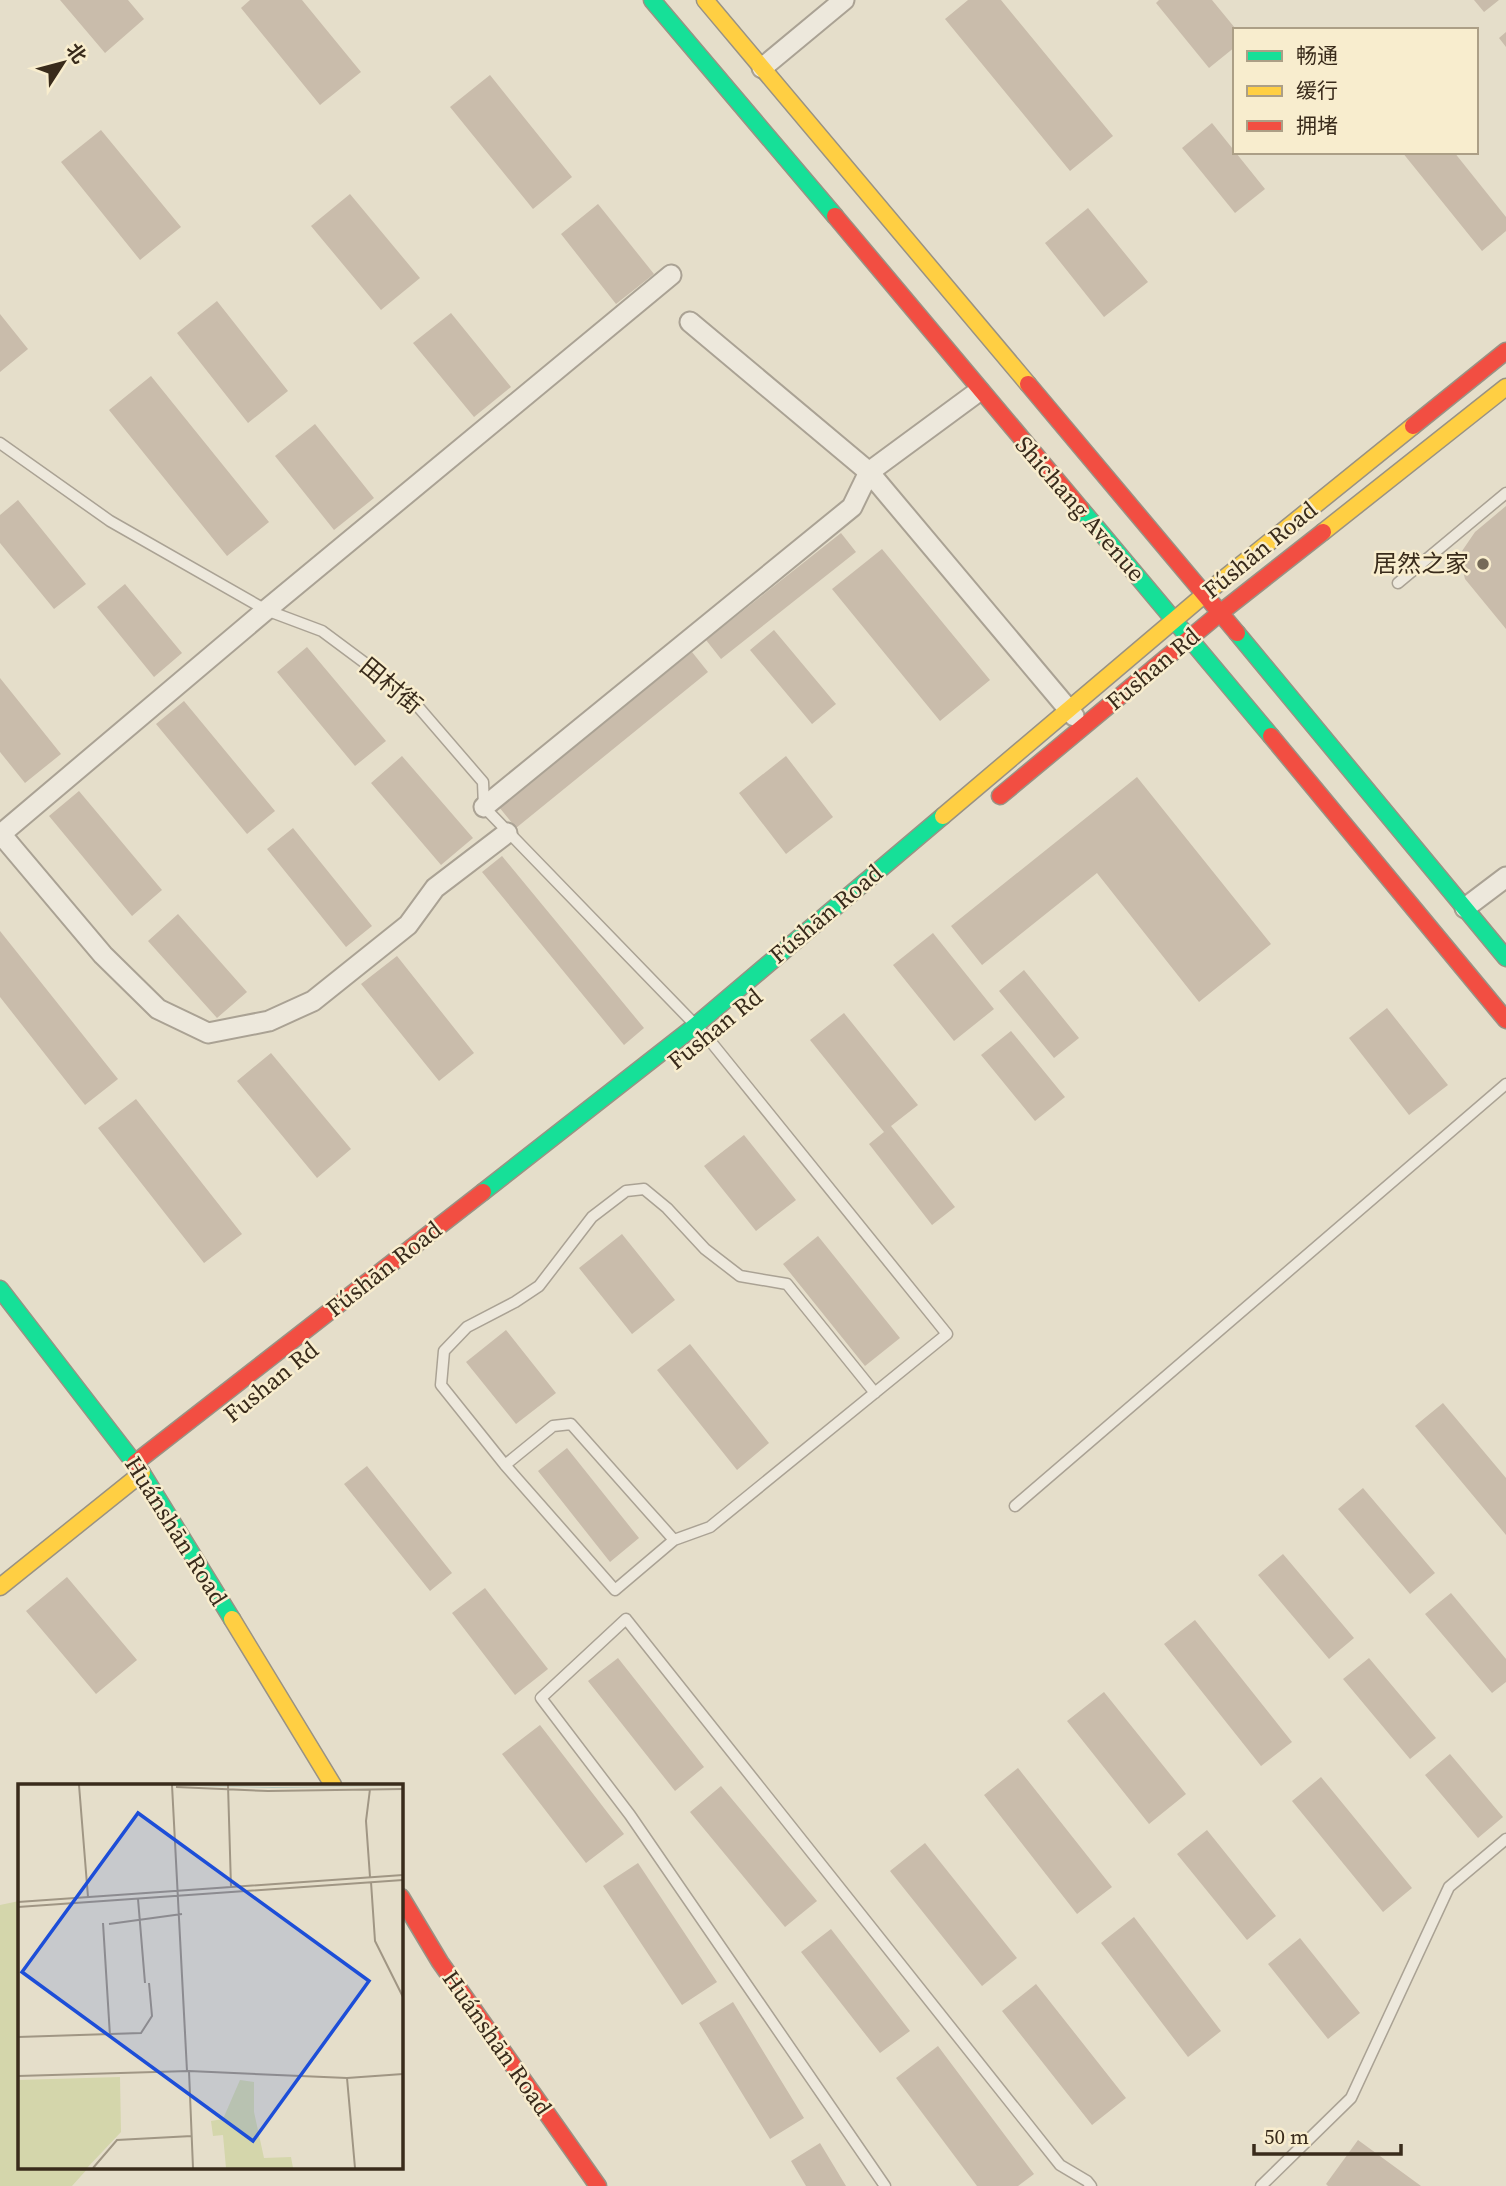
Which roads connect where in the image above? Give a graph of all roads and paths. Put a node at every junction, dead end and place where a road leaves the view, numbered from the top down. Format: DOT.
graph roads {
  1 [pos="652,0"];
  2 [pos="705,0"];
  3 [pos="844,0"];
  4 [pos="762,68"];
  5 [pos="671,275"];
  6 [pos="690,322"];
  7 [pos="1506,351"];
  8 [pos="1506,387"];
  9 [pos="978,391"];
  10 [pos="0,443"];
  11 [pos="869,472"];
  12 [pos="1506,493"];
  13 [pos="1398,583"];
  14 [pos="1205,594"];
  15 [pos="266,610"];
  16 [pos="1220,613"];
  17 [pos="1175,620"];
  18 [pos="1191,638"];
  19 [pos="1069,709"];
  20 [pos="1083,727"];
  21 [pos="987,806"];
  22 [pos="484,807"];
  23 [pos="1,833"];
  24 [pos="507,833"];
  25 [pos="1506,877"];
  26 [pos="1465,908"];
  27 [pos="1506,958"];
  28 [pos="1506,1020"];
  29 [pos="720,1027"];
  30 [pos="701,1031"];
  31 [pos="1506,1084"];
  32 [pos="396,1280"];
  33 [pos="0,1289"];
  34 [pos="875,1393"];
  35 [pos="505,1465"];
  36 [pos="146,1472"];
  37 [pos="1015,1506"];
  38 [pos="674,1540"];
  39 [pos="0,1587"];
  40 [pos="332,1784"];
  41 [pos="1506,1839"];
  42 [pos="402,1899"];
  43 [pos="598,2186"];
  44 [pos="885,2186"];
  45 [pos="1091,2186"];
  46 [pos="1261,2186"];
  1 -- 9 [label="main road, Shichang Avenue"];
  2 -- 4 [label="main road, Shichang Avenue"];
  3 -- 4 [label="street"];
  4 -- 14 [label="main road, Shichang Avenue"];
  5 -- 15 [label="street"];
  6 -- 11 [label="street"];
  7 -- 14 [label="main road, Fúshān Road"];
  8 -- 16 [label="main road, Fushan Rd"];
  9 -- 11 [label="street"];
  9 -- 17 [label="main road, Shichang Avenue"];
  10 -- 15 [label="lane, 田村街"];
  11 -- 19 [label="street"];
  11 -- 22 [label="street"];
  12 -- 13 [label="lane"];
  14 -- 16 [label="main road, Shichang Avenue"];
  14 -- 17 [label="main road, Fúshān Road"];
  15 -- 22 [label="lane, 田村街"];
  15 -- 23 [label="street"];
  16 -- 18 [label="main road, Fushan Rd"];
  16 -- 26 [label="main road, Shichang Avenue"];
  17 -- 18 [label="main road, Shichang Avenue"];
  17 -- 19 [label="main road, Fúshān Road"];
  18 -- 20 [label="main road, Fushan Rd"];
  18 -- 28 [label="main road, Shichang Avenue"];
  19 -- 20 [label="street"];
  19 -- 30 [label="main road, Fúshān Road"];
  20 -- 21 [label="main road, Fushan Rd"];
  22 -- 24 [label="lane, 田村街"];
  23 -- 24 [label="street"];
  24 -- 30 [label="lane, 田村街"];
  25 -- 26 [label="street"];
  26 -- 27 [label="main road, Shichang Avenue"];
  29 -- 30 [label="main road, Fushan Rd"];
  30 -- 32 [label="main road, Fushan Rd"];
  30 -- 34 [label="lane, 田村街"];
  30 -- 36 [label="main road, Fúshān Road"];
  31 -- 37 [label="lane"];
  33 -- 36 [label="main road, Huánshān Road"];
  34 -- 35 [label="lane"];
  34 -- 38 [label="lane"];
  35 -- 38 [label="lane"];
  35 -- 38 [label="lane"];
  36 -- 39 [label="main road"];
  36 -- 40 [label="main road, Huánshān Road"];
  41 -- 46 [label="lane"];
  42 -- 43 [label="main road, Huánshān Road"];
  44 -- 45 [label="lane"];
}
